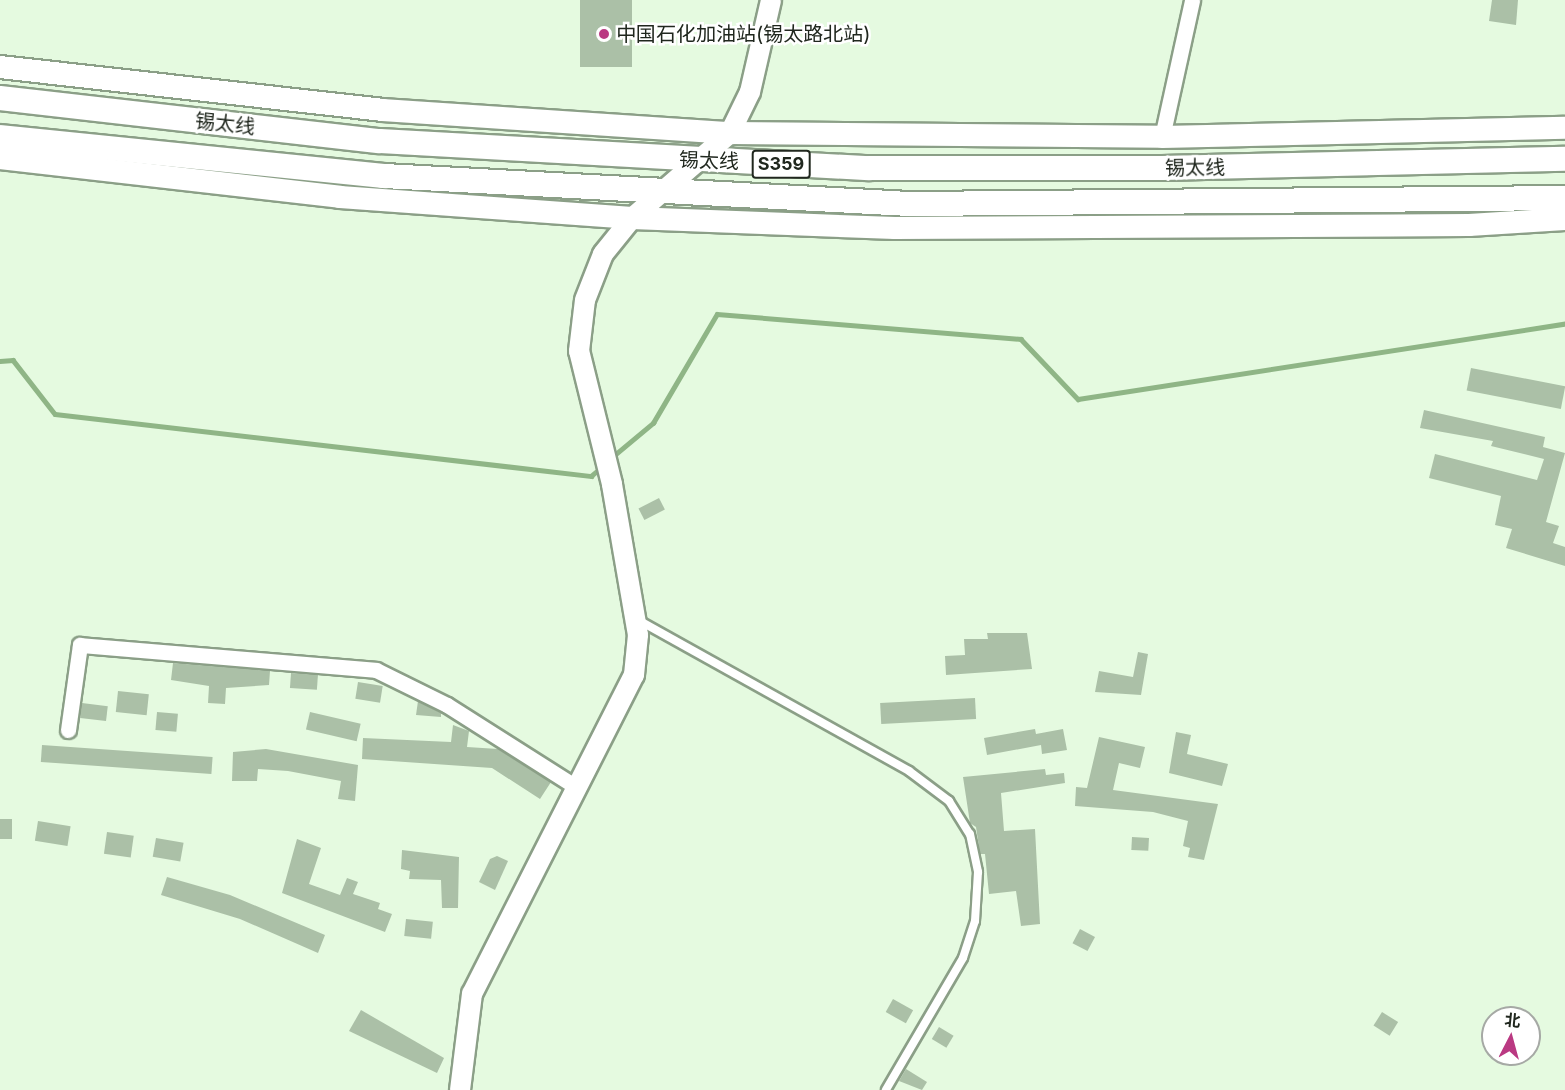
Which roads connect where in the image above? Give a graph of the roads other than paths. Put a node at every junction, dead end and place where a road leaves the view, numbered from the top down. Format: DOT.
graph roads {
  1 [pos="771,0"];
  2 [pos="1192,0"];
  3 [pos="0,67"];
  4 [pos="0,98"];
  5 [pos="1565,128"];
  6 [pos="730,133"];
  7 [pos="0,136"];
  8 [pos="1162,137"];
  9 [pos="0,158"];
  10 [pos="1565,159"];
  11 [pos="701,161"];
  12 [pos="666,192"];
  13 [pos="1565,198"];
  14 [pos="632,218"];
  15 [pos="1565,219"];
  16 [pos="634,619"];
  17 [pos="68,730"];
  18 [pos="576,787"];
  19 [pos="460,1090"];
  20 [pos="886,1090"];
  1 -- 6 [label="street"];
  2 -- 8 [label="street"];
  3 -- 6 [label="main road"];
  4 -- 11 [label="main road, 锡太线 / S359"];
  5 -- 8 [label="main road"];
  6 -- 8 [label="main road"];
  6 -- 11 [label="street"];
  7 -- 12 [label="main road, 锡太线 / S359"];
  9 -- 14 [label="main road"];
  10 -- 11 [label="main road, 锡太线 / S359"];
  11 -- 12 [label="street"];
  12 -- 13 [label="main road, 锡太线 / S359"];
  12 -- 14 [label="street"];
  14 -- 15 [label="main road"];
  14 -- 16 [label="street"];
  16 -- 18 [label="street"];
  16 -- 20 [label="lane"];
  17 -- 18 [label="street"];
  18 -- 19 [label="street"];
}
